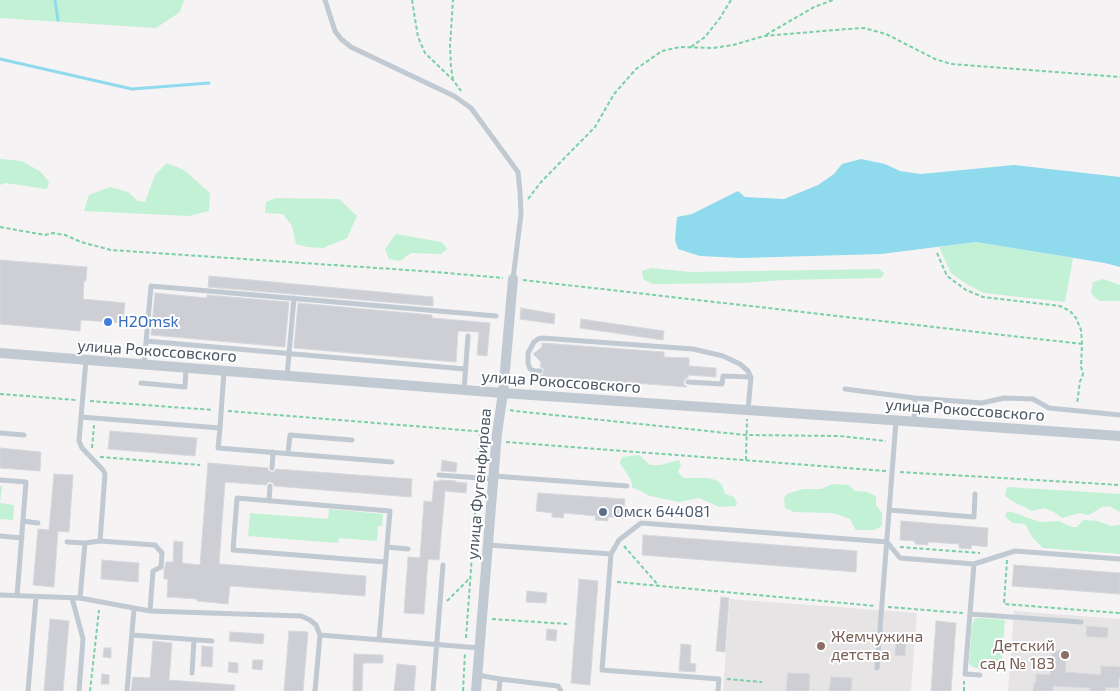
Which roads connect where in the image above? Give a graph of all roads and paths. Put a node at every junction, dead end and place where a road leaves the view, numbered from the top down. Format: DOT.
graph roads {
  1 [pos="325,0"];
  2 [pos="412,0"];
  3 [pos="453,0"];
  4 [pos="731,0"];
  5 [pos="833,0"];
  6 [pos="764,36"];
  7 [pos="691,47"];
  8 [pos="1120,78"];
  9 [pos="453,80"];
  10 [pos="462,94"];
  11 [pos="521,214"];
  12 [pos="0,227"];
  13 [pos="937,253"];
  14 [pos="513,279"];
  15 [pos="294,298"];
  16 [pos="496,316"];
  17 [pos="468,336"];
  18 [pos="146,341"];
  19 [pos="1082,344"];
  20 [pos="0,353"];
  21 [pos="289,353"];
  22 [pos="86,360"];
  23 [pos="144,365"];
  24 [pos="186,368"];
  25 [pos="465,369"];
  26 [pos="224,371"];
  27 [pos="540,371"];
  28 [pos="287,376"];
  29 [pos="751,377"];
  30 [pos="688,382"];
  31 [pos="141,383"];
  32 [pos="845,389"];
  33 [pos="464,390"];
  34 [pos="503,393"];
  35 [pos="0,394"];
  36 [pos="916,398"];
  37 [pos="83,400"];
  38 [pos="501,406"];
  39 [pos="748,410"];
  40 [pos="221,411"];
  41 [pos="1080,411"];
  42 [pos="1120,415"];
  43 [pos="81,417"];
  44 [pos="94,418"];
  45 [pos="896,420"];
  46 [pos="914,421"];
  47 [pos="220,428"];
  48 [pos="480,431"];
  49 [pos="0,433"];
  50 [pos="24,435"];
  51 [pos="746,436"];
  52 [pos="1120,436"];
  53 [pos="496,437"];
  54 [pos="352,440"];
  55 [pos="894,442"];
  56 [pos="273,452"];
  57 [pos="288,453"];
  58 [pos="91,457"];
  59 [pos="746,461"];
  60 [pos="392,462"];
  61 [pos="200,465"];
  62 [pos="272,468"];
  63 [pos="892,472"];
  64 [pos="439,475"];
  65 [pos="477,478"];
  66 [pos="493,478"];
  67 [pos="0,480"];
  68 [pos="1120,485"];
  69 [pos="270,486"];
  70 [pos="627,486"];
  71 [pos="975,494"];
  72 [pos="269,501"];
  73 [pos="889,510"];
  74 [pos="23,521"];
  75 [pos="38,522"];
  76 [pos="0,536"];
  77 [pos="22,538"];
  78 [pos="619,540"];
  79 [pos="100,541"];
  80 [pos="67,542"];
  81 [pos="887,542"];
  82 [pos="85,543"];
  83 [pos="488,545"];
  84 [pos="387,547"];
  85 [pos="408,549"];
  86 [pos="611,554"];
  87 [pos="1008,555"];
  88 [pos="1120,559"];
  89 [pos="386,562"];
  90 [pos="974,564"];
  91 [pos="442,565"];
  92 [pos="470,578"];
  93 [pos="609,581"];
  94 [pos="659,586"];
  95 [pos="0,595"];
  96 [pos="17,596"];
  97 [pos="36,597"];
  98 [pos="72,598"];
  99 [pos="80,598"];
  100 [pos="100,603"];
  101 [pos="882,607"];
  102 [pos="134,608"];
  103 [pos="439,609"];
  104 [pos="150,611"];
  105 [pos="1120,613"];
  106 [pos="970,614"];
  107 [pos="489,618"];
  108 [pos="1081,622"];
  109 [pos="567,624"];
  110 [pos="132,635"];
  111 [pos="320,635"];
  112 [pos="194,640"];
  113 [pos="379,640"];
  114 [pos="212,641"];
  115 [pos="436,644"];
  116 [pos="466,647"];
  117 [pos="480,648"];
  118 [pos="877,668"];
  119 [pos="192,673"];
  120 [pos="478,675"];
  121 [pos="980,675"];
  122 [pos="719,678"];
  123 [pos="500,679"];
  124 [pos="762,682"];
  125 [pos="28,691"];
  126 [pos="79,691"];
  127 [pos="90,691"];
  128 [pos="127,691"];
  129 [pos="315,691"];
  130 [pos="433,691"];
  131 [pos="463,691"];
  132 [pos="476,691"];
  133 [pos="499,691"];
  134 [pos="561,691"];
  135 [pos="718,691"];
  1 -- 11 [label="lane"];
  2 -- 9 [label="path"];
  3 -- 9 [label="path"];
  4 -- 7 [label="path"];
  5 -- 6 [label="path"];
  6 -- 7 [label="path"];
  6 -- 8 [label="path"];
  7 -- 11 [label="path"];
  9 -- 10 [label="path"];
  11 -- 14 [label="lane"];
  12 -- 14 [label="path"];
  13 -- 19 [label="path"];
  14 -- 19 [label="path"];
  14 -- 34 [label="street, улица Фугенфирова"];
  15 -- 16 [label="lane"];
  15 -- 18 [label="lane"];
  15 -- 21 [label="lane"];
  17 -- 25 [label="lane"];
  18 -- 21 [label="lane"];
  18 -- 23 [label="lane"];
  19 -- 41 [label="path"];
  20 -- 22 [label="street, улица Рокоссовского"];
  21 -- 25 [label="lane"];
  21 -- 28 [label="lane"];
  22 -- 23 [label="street, улица Рокоссовского"];
  22 -- 37 [label="lane"];
  23 -- 24 [label="street, улица Рокоссовского"];
  24 -- 26 [label="street, улица Рокоссовского"];
  24 -- 31 [label="lane"];
  25 -- 33 [label="lane"];
  26 -- 28 [label="street, улица Рокоссовского"];
  26 -- 40 [label="lane"];
  27 -- 29 [label="lane"];
  28 -- 33 [label="street, улица Рокоссовского"];
  29 -- 30 [label="lane"];
  29 -- 39 [label="lane"];
  32 -- 36 [label="lane"];
  33 -- 34 [label="street, улица Рокоссовского"];
  34 -- 38 [label="street, улица Фугенфирова"];
  34 -- 39 [label="street, улица Рокоссовского"];
  35 -- 37 [label="path"];
  36 -- 41 [label="lane"];
  36 -- 46 [label="lane"];
  37 -- 40 [label="path"];
  37 -- 43 [label="lane"];
  38 -- 51 [label="path"];
  38 -- 53 [label="street, улица Фугенфирова"];
  39 -- 45 [label="street, улица Рокоссовского"];
  39 -- 51 [label="path"];
  40 -- 47 [label="lane"];
  40 -- 48 [label="path"];
  41 -- 42 [label="lane"];
  43 -- 44 [label="lane"];
  43 -- 58 [label="lane"];
  44 -- 47 [label="lane"];
  44 -- 58 [label="path"];
  45 -- 46 [label="street, улица Рокоссовского"];
  45 -- 55 [label="lane"];
  46 -- 52 [label="street, улица Рокоссовского"];
  47 -- 56 [label="lane"];
  48 -- 53 [label="path"];
  48 -- 65 [label="path"];
  49 -- 50 [label="lane"];
  51 -- 55 [label="path"];
  51 -- 59 [label="path"];
  53 -- 59 [label="path"];
  53 -- 66 [label="street, улица Фугенфирова"];
  54 -- 57 [label="lane"];
  55 -- 63 [label="lane"];
  56 -- 57 [label="lane"];
  56 -- 62 [label="lane"];
  57 -- 60 [label="lane"];
  58 -- 61 [label="path"];
  58 -- 79 [label="lane"];
  59 -- 63 [label="path"];
  63 -- 68 [label="path"];
  63 -- 73 [label="lane"];
  64 -- 65 [label="lane"];
  65 -- 66 [label="lane"];
  65 -- 92 [label="path"];
  66 -- 70 [label="lane"];
  66 -- 83 [label="street, улица Фугенфирова"];
  67 -- 74 [label="lane"];
  69 -- 72 [label="lane"];
  71 -- 73 [label="lane"];
  72 -- 84 [label="lane"];
  72 -- 89 [label="lane"];
  73 -- 81 [label="lane"];
  74 -- 75 [label="lane"];
  74 -- 77 [label="lane"];
  76 -- 77 [label="lane"];
  77 -- 96 [label="lane"];
  78 -- 81 [label="lane"];
  78 -- 86 [label="lane"];
  78 -- 94 [label="path"];
  79 -- 82 [label="lane"];
  79 -- 104 [label="lane"];
  80 -- 82 [label="lane"];
  81 -- 90 [label="lane"];
  81 -- 101 [label="lane"];
  82 -- 99 [label="lane"];
  83 -- 86 [label="lane"];
  83 -- 117 [label="street, улица Фугенфирова"];
  84 -- 85 [label="lane"];
  84 -- 89 [label="lane"];
  86 -- 93 [label="lane"];
  87 -- 105 [label="path"];
  88 -- 90 [label="lane"];
  89 -- 113 [label="lane"];
  90 -- 106 [label="lane"];
  91 -- 103 [label="lane"];
  92 -- 103 [label="path"];
  92 -- 116 [label="path"];
  93 -- 94 [label="path"];
  93 -- 122 [label="lane"];
  94 -- 101 [label="path"];
  95 -- 96 [label="lane"];
  96 -- 97 [label="lane"];
  97 -- 98 [label="lane"];
  97 -- 125 [label="lane"];
  98 -- 99 [label="lane"];
  98 -- 126 [label="lane"];
  99 -- 100 [label="lane"];
  100 -- 102 [label="lane"];
  100 -- 127 [label="path"];
  101 -- 106 [label="path"];
  101 -- 118 [label="lane"];
  102 -- 104 [label="lane"];
  102 -- 110 [label="lane"];
  103 -- 115 [label="lane"];
  104 -- 111 [label="lane"];
  106 -- 108 [label="lane"];
  106 -- 121 [label="lane"];
  107 -- 109 [label="path"];
  110 -- 112 [label="lane"];
  110 -- 128 [label="lane"];
  111 -- 113 [label="lane"];
  111 -- 129 [label="lane"];
  112 -- 114 [label="lane"];
  112 -- 119 [label="lane"];
  113 -- 115 [label="lane"];
  115 -- 116 [label="lane"];
  115 -- 130 [label="lane"];
  116 -- 117 [label="lane"];
  116 -- 131 [label="path"];
  117 -- 120 [label="street, улица Фугенфирова"];
  120 -- 123 [label="lane"];
  120 -- 132 [label="street, улица Фугенфирова"];
  122 -- 124 [label="path"];
  122 -- 135 [label="lane"];
  123 -- 133 [label="lane"];
  123 -- 134 [label="lane"];
}
